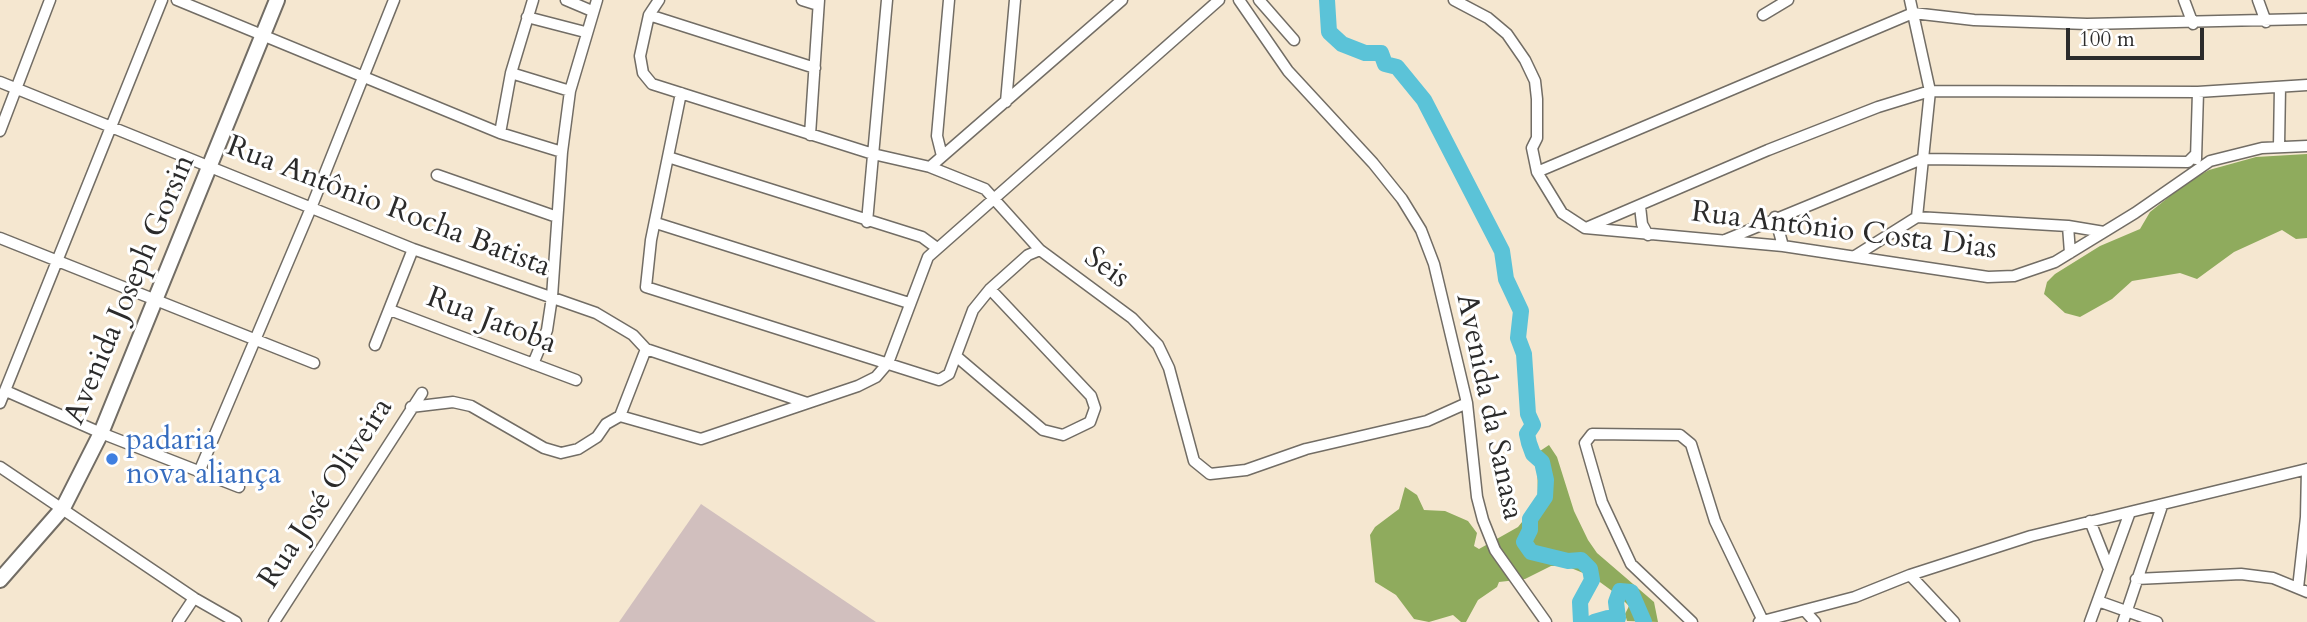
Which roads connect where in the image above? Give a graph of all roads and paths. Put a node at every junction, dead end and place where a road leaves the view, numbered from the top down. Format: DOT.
graph roads {
  1 [pos="50,0"];
  2 [pos="162,0"];
  3 [pos="177,0"];
  4 [pos="277,0"];
  5 [pos="394,0"];
  6 [pos="533,0"];
  7 [pos="566,0"];
  8 [pos="597,0"];
  9 [pos="659,0"];
  10 [pos="803,0"];
  11 [pos="887,0"];
  12 [pos="949,0"];
  13 [pos="1015,0"];
  14 [pos="1122,0"];
  15 [pos="1219,0"];
  16 [pos="1239,0"];
  17 [pos="1259,0"];
  18 [pos="1454,0"];
  19 [pos="1910,0"];
  20 [pos="2184,0"];
  21 [pos="2258,0"];
  22 [pos="1782,1"];
  23 [pos="818,2"];
  24 [pos="592,10"];
  25 [pos="1913,13"];
  26 [pos="649,15"];
  27 [pos="1763,15"];
  28 [pos="527,17"];
  29 [pos="2307,19"];
  30 [pos="2266,22"];
  31 [pos="2193,24"];
  32 [pos="585,32"];
  33 [pos="263,33"];
  34 [pos="1294,40"];
  35 [pos="815,68"];
  36 [pos="511,73"];
  37 [pos="362,74"];
  38 [pos="0,82"];
  39 [pos="2307,85"];
  40 [pos="2280,87"];
  41 [pos="18,89"];
  42 [pos="570,91"];
  43 [pos="1930,91"];
  44 [pos="2198,92"];
  45 [pos="681,93"];
  46 [pos="1006,102"];
  47 [pos="114,126"];
  48 [pos="0,131"];
  49 [pos="500,133"];
  50 [pos="810,135"];
  51 [pos="2279,146"];
  52 [pos="2307,146"];
  53 [pos="562,152"];
  54 [pos="873,154"];
  55 [pos="2195,155"];
  56 [pos="943,156"];
  57 [pos="668,157"];
  58 [pos="1923,159"];
  59 [pos="2176,162"];
  60 [pos="2199,166"];
  61 [pos="210,167"];
  62 [pos="930,167"];
  63 [pos="1537,172"];
  64 [pos="437,175"];
  65 [pos="2184,178"];
  66 [pos="994,197"];
  67 [pos="1640,206"];
  68 [pos="311,208"];
  69 [pos="557,216"];
  70 [pos="1775,217"];
  71 [pos="1917,217"];
  72 [pos="867,222"];
  73 [pos="656,223"];
  74 [pos="2068,226"];
  75 [pos="1585,228"];
  76 [pos="2104,232"];
  77 [pos="1648,235"];
  78 [pos="0,238"];
  79 [pos="1724,240"];
  80 [pos="1783,246"];
  81 [pos="937,248"];
  82 [pos="413,249"];
  83 [pos="1040,250"];
  84 [pos="2070,253"];
  85 [pos="1855,256"];
  86 [pos="59,262"];
  87 [pos="990,289"];
  88 [pos="552,297"];
  89 [pos="156,301"];
  90 [pos="909,303"];
  91 [pos="390,310"];
  92 [pos="254,341"];
  93 [pos="375,345"];
  94 [pos="646,349"];
  95 [pos="956,356"];
  96 [pos="314,363"];
  97 [pos="888,363"];
  98 [pos="533,364"];
  99 [pos="576,380"];
  100 [pos="6,391"];
  101 [pos="422,393"];
  102 [pos="0,403"];
  103 [pos="808,403"];
  104 [pos="1468,403"];
  105 [pos="411,407"];
  106 [pos="620,416"];
  107 [pos="101,433"];
  108 [pos="0,467"];
  109 [pos="2307,469"];
  110 [pos="200,472"];
  111 [pos="239,487"];
  112 [pos="2162,506"];
  113 [pos="63,508"];
  114 [pos="2130,512"];
  115 [pos="2090,521"];
  116 [pos="6,564"];
  117 [pos="2109,569"];
  118 [pos="1910,575"];
  119 [pos="2136,579"];
  120 [pos="0,580"];
  121 [pos="2302,590"];
  122 [pos="194,598"];
  123 [pos="2098,601"];
  124 [pos="2127,609"];
  125 [pos="1805,611"];
  126 [pos="1761,621"];
  127 [pos="178,622"];
  128 [pos="236,622"];
  129 [pos="274,622"];
  130 [pos="1546,622"];
  131 [pos="1692,622"];
  132 [pos="1815,622"];
  133 [pos="1954,622"];
  134 [pos="2090,622"];
  135 [pos="2123,622"];
  136 [pos="2157,622"];
  1 -- 41 [label="street"];
  2 -- 47 [label="street"];
  3 -- 33 [label="street"];
  4 -- 33 [label="street, Avenida Joseph Gorsin"];
  5 -- 37 [label="street"];
  6 -- 28 [label="street"];
  7 -- 24 [label="street"];
  8 -- 24 [label="street"];
  9 -- 26 [label="street"];
  10 -- 23 [label="street"];
  11 -- 54 [label="street"];
  12 -- 56 [label="street"];
  13 -- 46 [label="street"];
  14 -- 46 [label="street"];
  15 -- 66 [label="street"];
  16 -- 104 [label="street, Avenida da Sanasa"];
  17 -- 34 [label="street"];
  18 -- 63 [label="street"];
  19 -- 25 [label="street"];
  20 -- 31 [label="street"];
  21 -- 30 [label="street"];
  22 -- 27 [label="street"];
  23 -- 35 [label="street"];
  24 -- 32 [label="street"];
  25 -- 31 [label="street"];
  25 -- 43 [label="street"];
  25 -- 63 [label="street"];
  26 -- 35 [label="street"];
  26 -- 45 [label="street, Seis"];
  28 -- 32 [label="street"];
  28 -- 36 [label="street"];
  29 -- 30 [label="street"];
  30 -- 31 [label="street"];
  32 -- 42 [label="street"];
  33 -- 37 [label="street"];
  33 -- 61 [label="street, Avenida Joseph Gorsin"];
  35 -- 50 [label="street"];
  36 -- 42 [label="street"];
  36 -- 49 [label="street"];
  37 -- 49 [label="street"];
  37 -- 68 [label="street"];
  38 -- 41 [label="street, Rua Antônio Rocha Batista"];
  39 -- 40 [label="street"];
  40 -- 44 [label="street"];
  40 -- 51 [label="street"];
  41 -- 47 [label="street, Rua Antônio Rocha Batista"];
  41 -- 48 [label="street"];
  42 -- 53 [label="street"];
  43 -- 44 [label="street"];
  43 -- 58 [label="street"];
  43 -- 67 [label="street"];
  44 -- 55 [label="street"];
  45 -- 50 [label="street, Seis"];
  45 -- 57 [label="street"];
  46 -- 56 [label="street"];
  47 -- 61 [label="street, Rua Antônio Rocha Batista"];
  47 -- 86 [label="street"];
  49 -- 53 [label="street"];
  50 -- 54 [label="street, Seis"];
  51 -- 52 [label="street, Rua Antônio Costa Dias"];
  51 -- 60 [label="street, Rua Antônio Costa Dias"];
  53 -- 69 [label="street"];
  54 -- 62 [label="street, Seis"];
  54 -- 72 [label="street"];
  55 -- 59 [label="street"];
  55 -- 60 [label="street"];
  56 -- 62 [label="street"];
  57 -- 72 [label="street"];
  57 -- 73 [label="street"];
  58 -- 59 [label="street"];
  58 -- 70 [label="street"];
  58 -- 71 [label="street"];
  59 -- 65 [label="street"];
  60 -- 65 [label="street, Rua Antônio Costa Dias"];
  61 -- 68 [label="street, Rua Antônio Rocha Batista"];
  61 -- 89 [label="street, Avenida Joseph Gorsin"];
  62 -- 66 [label="street, Seis"];
  63 -- 75 [label="street"];
  64 -- 69 [label="street"];
  65 -- 76 [label="street, Rua Antônio Costa Dias"];
  66 -- 81 [label="street"];
  66 -- 83 [label="street, Seis"];
  67 -- 75 [label="street"];
  67 -- 77 [label="street"];
  68 -- 82 [label="street, Rua Antônio Rocha Batista"];
  68 -- 92 [label="street"];
  69 -- 88 [label="street"];
  70 -- 79 [label="street"];
  70 -- 80 [label="street"];
  71 -- 74 [label="street"];
  71 -- 85 [label="street"];
  72 -- 81 [label="street"];
  73 -- 90 [label="street"];
  73 -- 97 [label="street"];
  74 -- 76 [label="street"];
  74 -- 84 [label="street"];
  75 -- 77 [label="street, Rua Antônio Costa Dias"];
  76 -- 84 [label="street, Rua Antônio Costa Dias"];
  77 -- 79 [label="street, Rua Antônio Costa Dias"];
  78 -- 86 [label="street"];
  79 -- 80 [label="street, Rua Antônio Costa Dias"];
  80 -- 85 [label="street, Rua Antônio Costa Dias"];
  81 -- 90 [label="street"];
  82 -- 88 [label="street, Rua Antônio Rocha Batista"];
  82 -- 91 [label="street"];
  83 -- 87 [label="street"];
  83 -- 104 [label="street, Seis"];
  84 -- 85 [label="street, Rua Antônio Costa Dias"];
  86 -- 89 [label="street"];
  86 -- 100 [label="street"];
  87 -- 95 [label="street"];
  87 -- 95 [label="street"];
  88 -- 94 [label="street, Rua Antônio Rocha Batista"];
  88 -- 98 [label="street"];
  89 -- 92 [label="street"];
  89 -- 107 [label="street, Avenida Joseph Gorsin"];
  90 -- 97 [label="street"];
  91 -- 93 [label="street"];
  91 -- 98 [label="street, Rua Jatoba"];
  92 -- 96 [label="street"];
  92 -- 110 [label="street"];
  94 -- 103 [label="street"];
  94 -- 106 [label="street"];
  95 -- 97 [label="street"];
  97 -- 103 [label="street"];
  98 -- 99 [label="street, Rua Jatoba"];
  100 -- 102 [label="street"];
  100 -- 107 [label="street"];
  101 -- 105 [label="street, Rua José Oliveira"];
  103 -- 106 [label="street"];
  104 -- 130 [label="street, Avenida da Sanasa"];
  105 -- 106 [label="street"];
  105 -- 129 [label="street, Rua José Oliveira"];
  107 -- 110 [label="street"];
  107 -- 113 [label="street, Avenida Joseph Gorsin"];
  108 -- 113 [label="street"];
  109 -- 112 [label="street"];
  109 -- 121 [label="street"];
  110 -- 111 [label="street"];
  112 -- 114 [label="street"];
  112 -- 119 [label="street"];
  113 -- 116 [label="street, Avenida Joseph Gorsin"];
  113 -- 122 [label="street"];
  114 -- 115 [label="street"];
  114 -- 117 [label="street"];
  115 -- 117 [label="street"];
  115 -- 118 [label="street"];
  116 -- 120 [label="street, Avenida Joseph Gorsin"];
  117 -- 123 [label="street"];
  118 -- 125 [label="street"];
  118 -- 133 [label="street"];
  119 -- 121 [label="street"];
  119 -- 124 [label="street"];
  122 -- 127 [label="street"];
  122 -- 128 [label="street"];
  123 -- 124 [label="street"];
  123 -- 134 [label="street"];
  124 -- 135 [label="street"];
  124 -- 136 [label="street"];
  125 -- 126 [label="street"];
  125 -- 132 [label="street"];
  126 -- 131 [label="street"];
}
